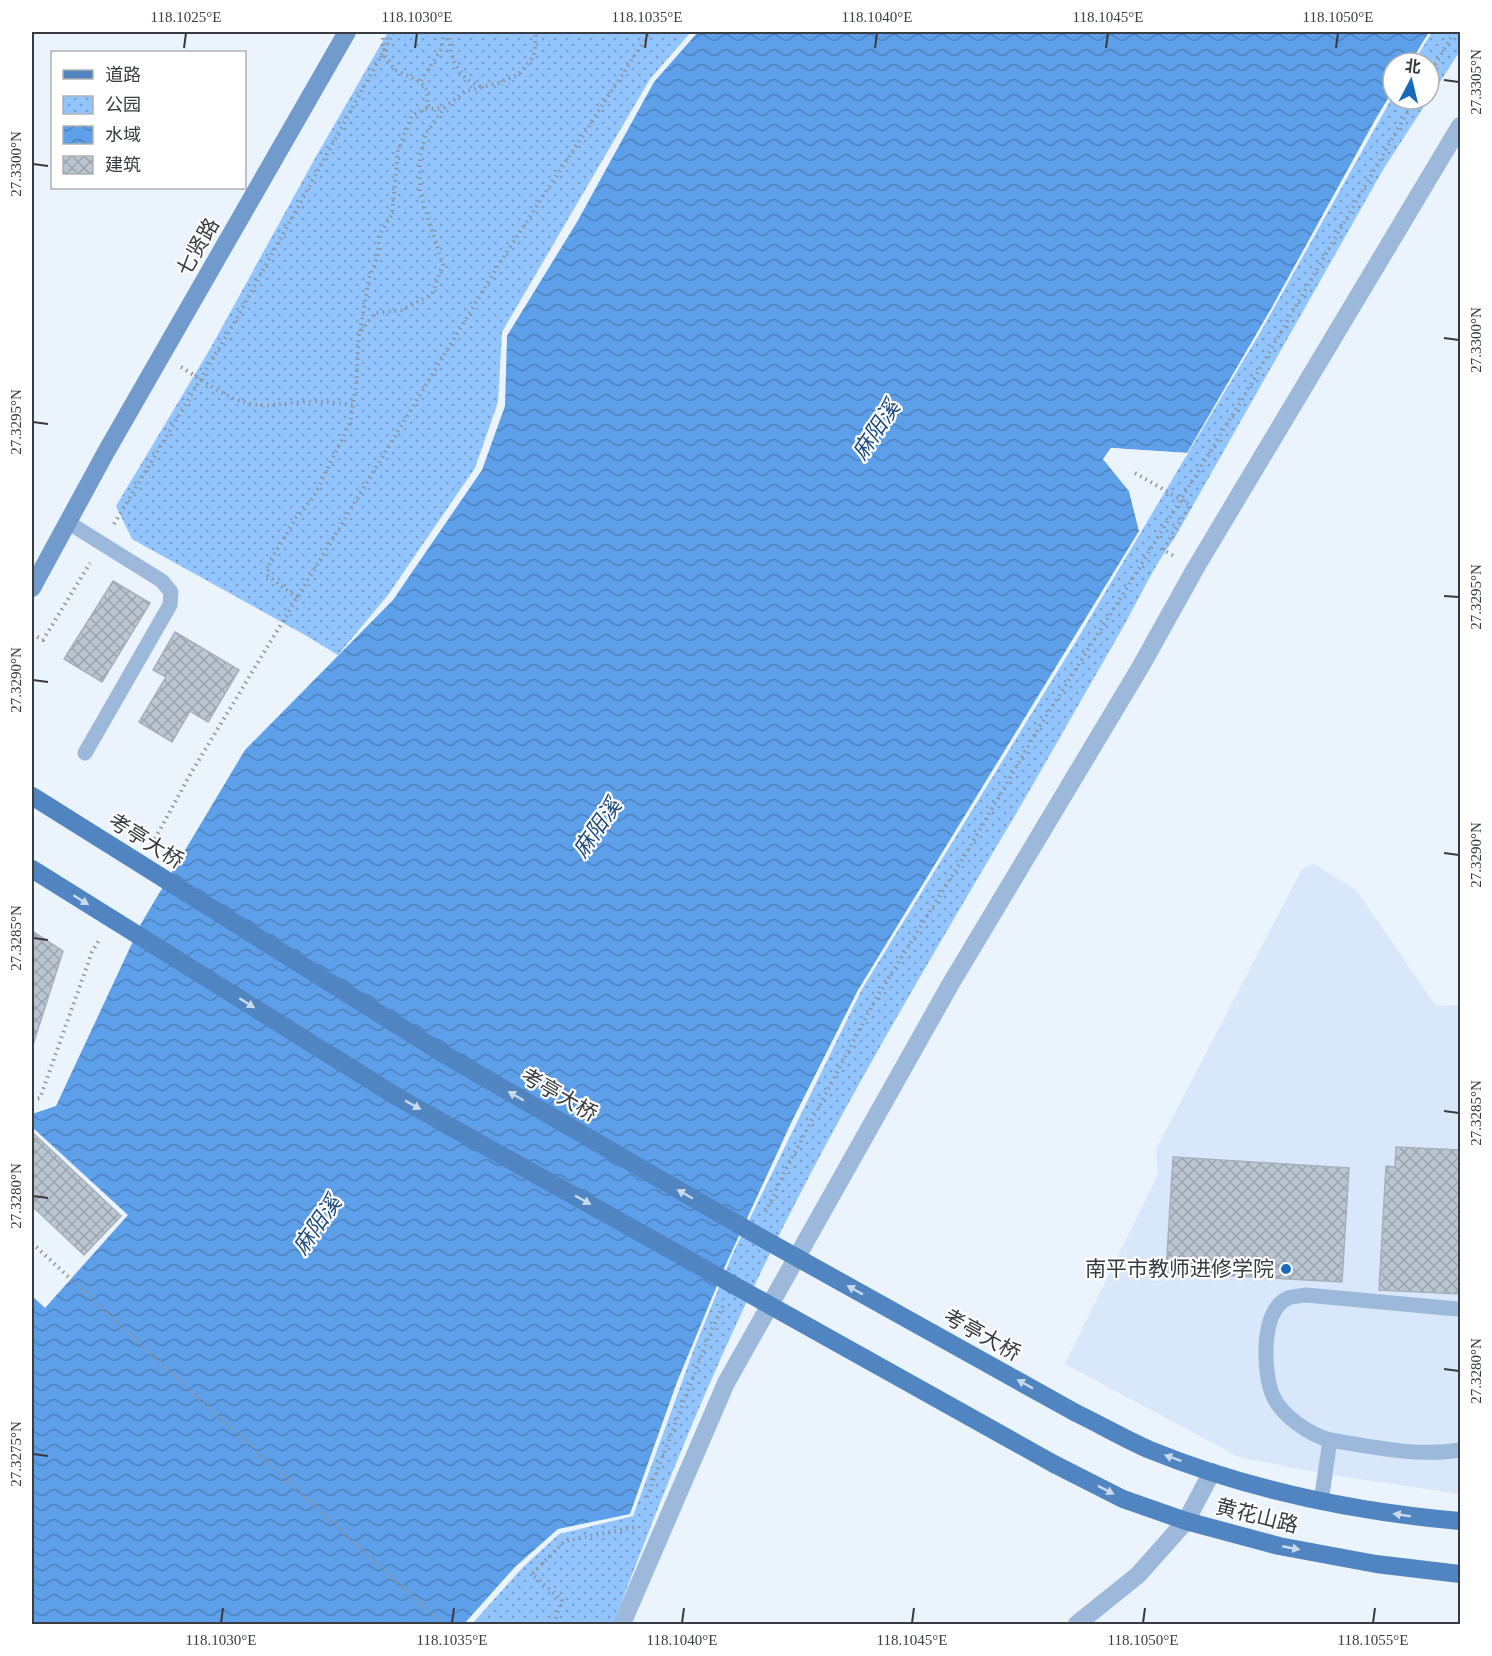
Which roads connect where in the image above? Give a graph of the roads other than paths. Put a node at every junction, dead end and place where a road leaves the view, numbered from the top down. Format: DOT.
graph roads {
  1 [pos="347,32"];
  2 [pos="1461,126"];
  3 [pos="69,523"];
  4 [pos="32,588"];
  5 [pos="85,753"];
  6 [pos="32,796"];
  7 [pos="32,869"];
  8 [pos="1457,1309"];
  9 [pos="1076,1413"];
  10 [pos="1330,1440"];
  11 [pos="1461,1450"];
  12 [pos="1212,1472"];
  13 [pos="1321,1502"];
  14 [pos="1186,1521"];
  15 [pos="1461,1521"];
  16 [pos="1461,1574"];
  17 [pos="622,1624"];
  18 [pos="1077,1624"];
  1 -- 3 [label="street, 七贤路"];
  2 -- 17 [label="street"];
  3 -- 4 [label="street, 七贤路"];
  3 -- 5 [label="lane"];
  9 -- 6 [label="main road, 考亭大桥, one-way, bridge"];
  7 -- 14 [label="main road, 黄花山路, one-way, bridge"];
  8 -- 10 [label="lane"];
  12 -- 9 [label="main road, 黄花山路, one-way"];
  10 -- 11 [label="lane"];
  10 -- 13 [label="lane"];
  12 -- 13 [label="main road, 黄花山路"];
  12 -- 14 [label="street"];
  15 -- 13 [label="main road, 黄花山路, one-way"];
  14 -- 16 [label="main road, 黄花山路, one-way"];
  14 -- 18 [label="street"];
}
